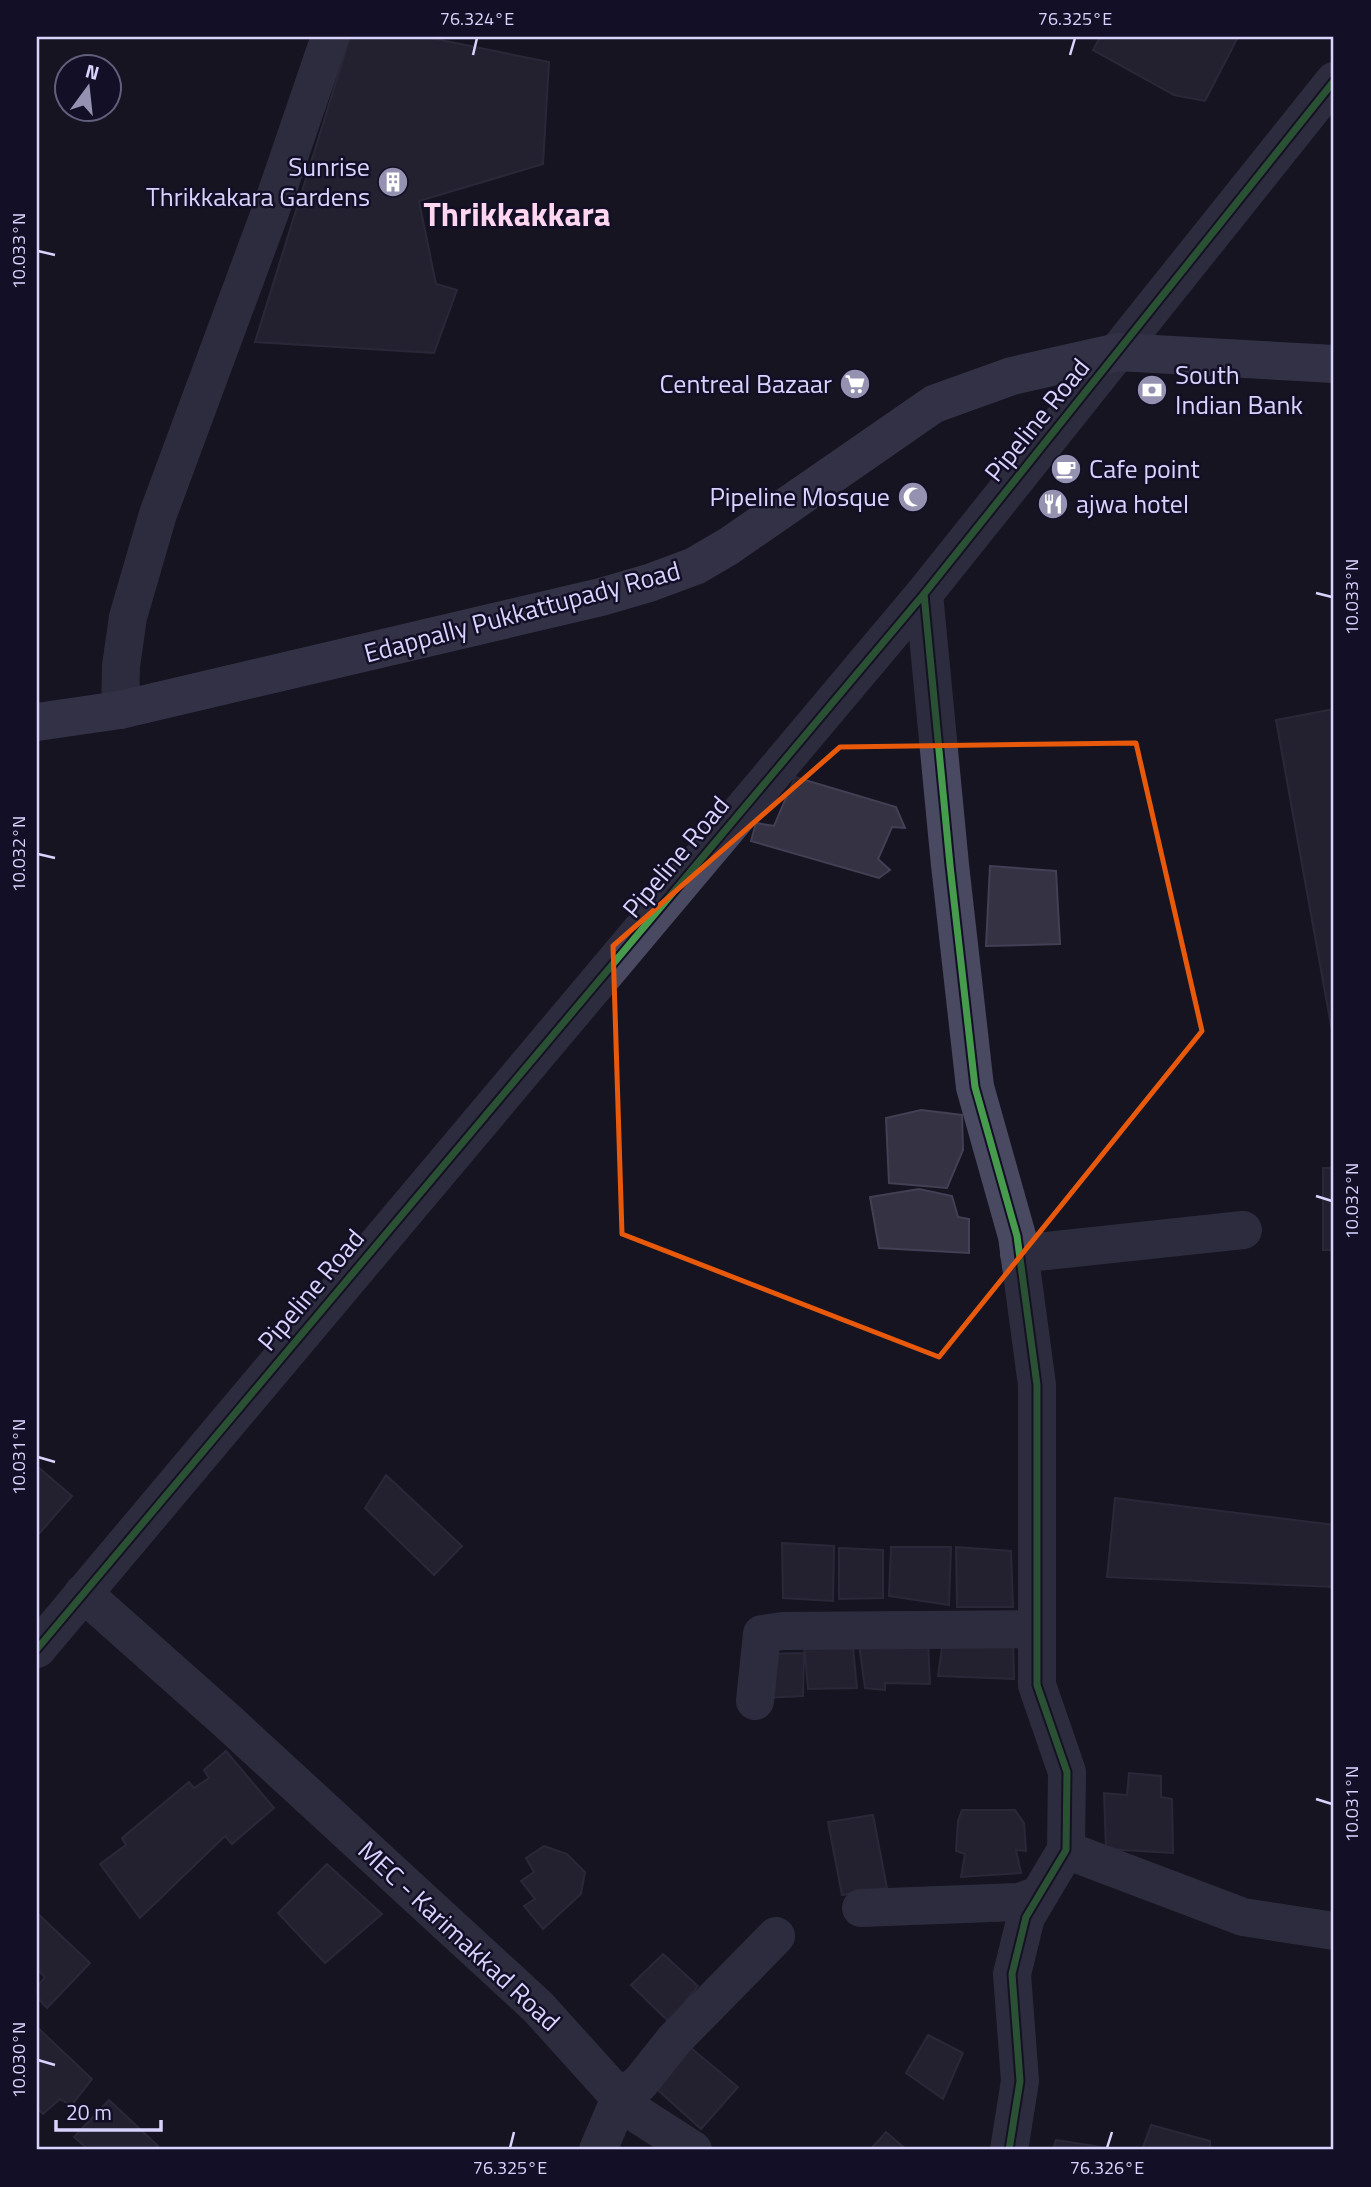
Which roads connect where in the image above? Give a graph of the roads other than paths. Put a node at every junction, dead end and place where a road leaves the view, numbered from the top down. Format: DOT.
graph roads {
  1 [pos="330,37"];
  2 [pos="1334,81"];
  3 [pos="1118,352"];
  4 [pos="1334,364"];
  5 [pos="924,594"];
  6 [pos="120,710"];
  7 [pos="37,722"];
  8 [pos="1242,1230"];
  9 [pos="1019,1254"];
  10 [pos="83,1593"];
  11 [pos="1037,1629"];
  12 [pos="37,1648"];
  13 [pos="755,1701"];
  14 [pos="1066,1850"];
  15 [pos="1039,1895"];
  16 [pos="860,1908"];
  17 [pos="1334,1931"];
  18 [pos="776,1936"];
  19 [pos="620,2098"];
  20 [pos="598,2150"];
  21 [pos="693,2150"];
  22 [pos="1009,2150"];
  1 -- 6 [label="street"];
  2 -- 3 [label="street, Pipeline Road"];
  3 -- 4 [label="main road, Edappally Pukkattupady Road"];
  3 -- 5 [label="street, Pipeline Road"];
  3 -- 6 [label="main road, Edappally Pukkattupady Road"];
  5 -- 9 [label="street"];
  5 -- 10 [label="street, Pipeline Road"];
  6 -- 7 [label="main road, Edappally Pukkattupady Road"];
  8 -- 9 [label="street"];
  9 -- 11 [label="street"];
  10 -- 12 [label="street, Pipeline Road"];
  10 -- 19 [label="street, MEC - Karimakkad Road"];
  11 -- 13 [label="street"];
  11 -- 14 [label="street"];
  14 -- 15 [label="street"];
  14 -- 17 [label="street"];
  15 -- 16 [label="street"];
  15 -- 22 [label="street"];
  18 -- 19 [label="street"];
  19 -- 20 [label="street"];
  19 -- 21 [label="street, MEC - Karimakkad Road"];
}
